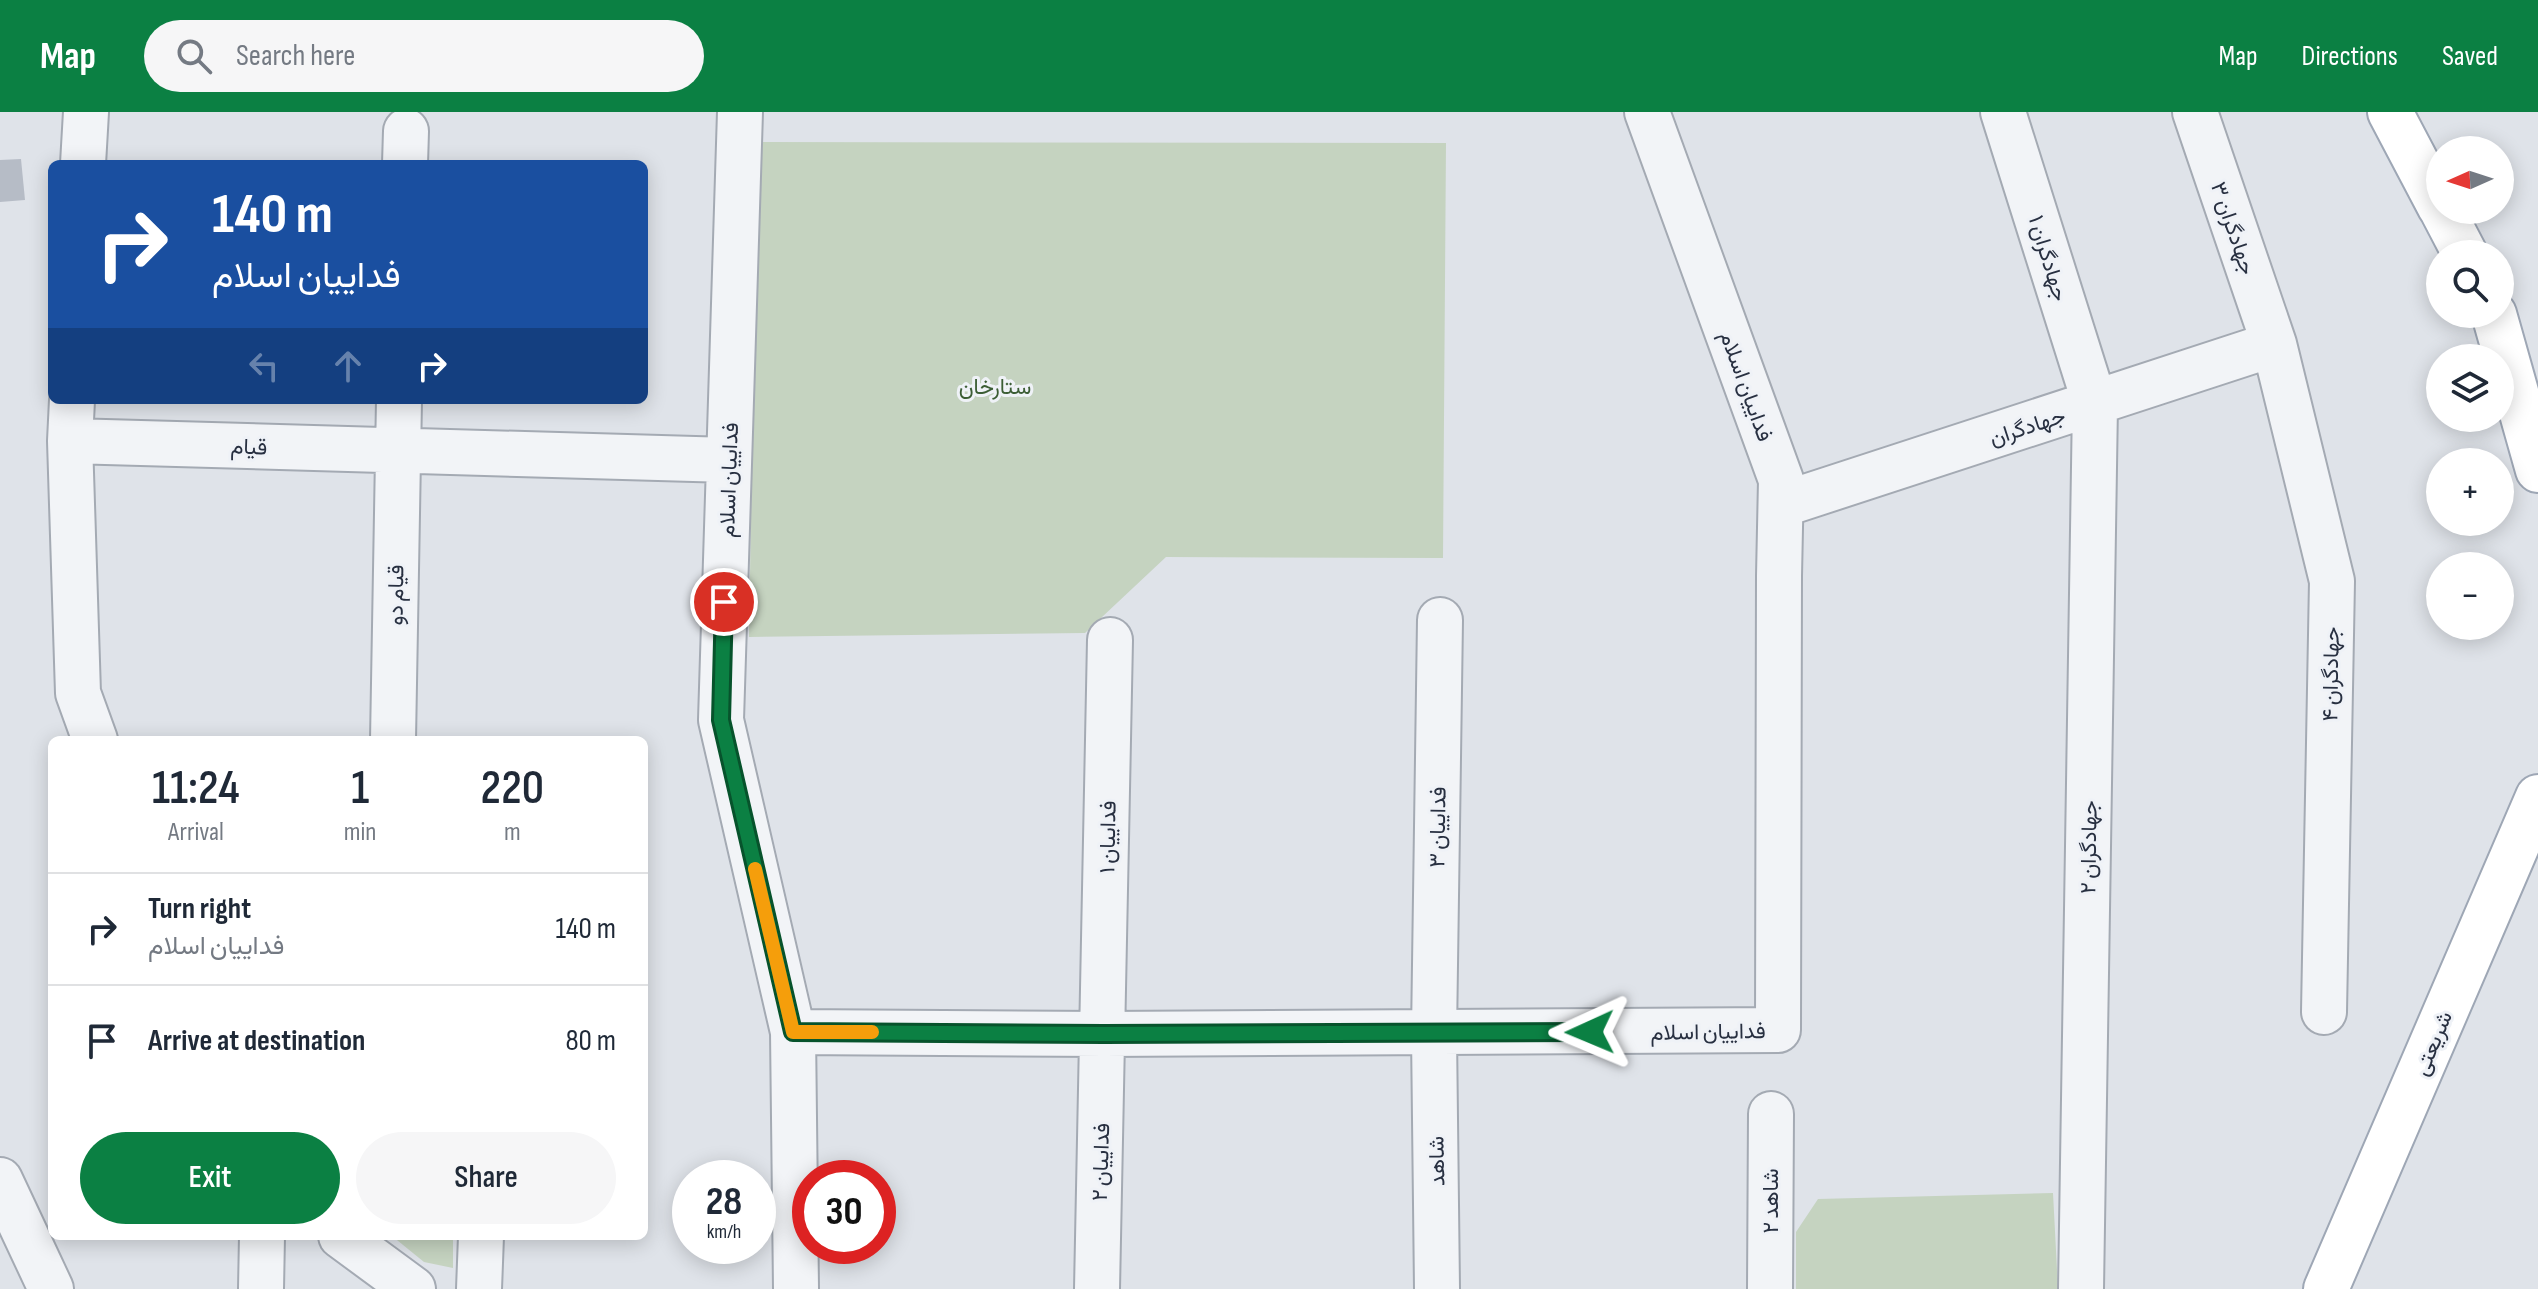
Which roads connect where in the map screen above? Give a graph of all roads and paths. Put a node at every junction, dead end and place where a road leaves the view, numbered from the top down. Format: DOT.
graph roads {
  1 [pos="86,112"];
  2 [pos="740,112"];
  3 [pos="1647,112"];
  4 [pos="2003,112"];
  5 [pos="2195,112"];
  6 [pos="2390,112"];
  7 [pos="83,160"];
  8 [pos="2426,180"];
  9 [pos="2498,328"];
  10 [pos="2274,344"];
  11 [pos="399,404"];
  12 [pos="2095,404"];
  13 [pos="71,421"];
  14 [pos="398,451"];
  15 [pos="729,460"];
  16 [pos="2538,470"];
  17 [pos="1781,505"];
  18 [pos="1440,620"];
  19 [pos="1110,640"];
  20 [pos="94,736"];
  21 [pos="393,736"];
  22 [pos="2538,797"];
  23 [pos="2324,1012"];
  24 [pos="793,1032"];
  25 [pos="1104,1034"];
  26 [pos="1434,1034"];
  27 [pos="1771,1114"];
  28 [pos="0,1180"];
  29 [pos="262,1240"];
  30 [pos="346,1240"];
  31 [pos="481,1240"];
  32 [pos="51,1289"];
  33 [pos="261,1289"];
  34 [pos="413,1289"];
  35 [pos="479,1289"];
  36 [pos="796,1289"];
  37 [pos="1097,1289"];
  38 [pos="1437,1289"];
  39 [pos="1770,1289"];
  40 [pos="2081,1289"];
  41 [pos="2326,1289"];
  1 -- 7 [label="street"];
  2 -- 15 [label="street, فداییان اسلام"];
  3 -- 17 [label="street, فداییان اسلام"];
  4 -- 12 [label="street, جهادگران ۱"];
  5 -- 10 [label="street, جهادگران ۳"];
  6 -- 8 [label="main road"];
  9 -- 16 [label="main road"];
  10 -- 12 [label="street, جهادگران"];
  10 -- 23 [label="street, جهادگران ۴"];
  11 -- 14 [label="street, قیام دو"];
  12 -- 17 [label="street, جهادگران"];
  12 -- 40 [label="street, جهادگران ۲"];
  13 -- 14 [label="street, قیام"];
  13 -- 20 [label="street, قیام"];
  14 -- 15 [label="street, قیام"];
  14 -- 21 [label="street, قیام دو"];
  15 -- 24 [label="street, فداییان اسلام"];
  17 -- 26 [label="street, فداییان اسلام"];
  18 -- 26 [label="street, فداییان ۳"];
  19 -- 25 [label="street, فداییان ۱"];
  22 -- 41 [label="main road, شریعتی"];
  24 -- 25 [label="street, فداییان اسلام"];
  24 -- 36 [label="street, فداییان اسلام"];
  25 -- 26 [label="street, فداییان اسلام"];
  25 -- 37 [label="street, فداییان ۲"];
  26 -- 38 [label="street, شاهد"];
  27 -- 39 [label="street, شاهد ۲"];
  28 -- 32 [label="street"];
  29 -- 33 [label="street"];
  30 -- 34 [label="street"];
  31 -- 35 [label="street"];
}
